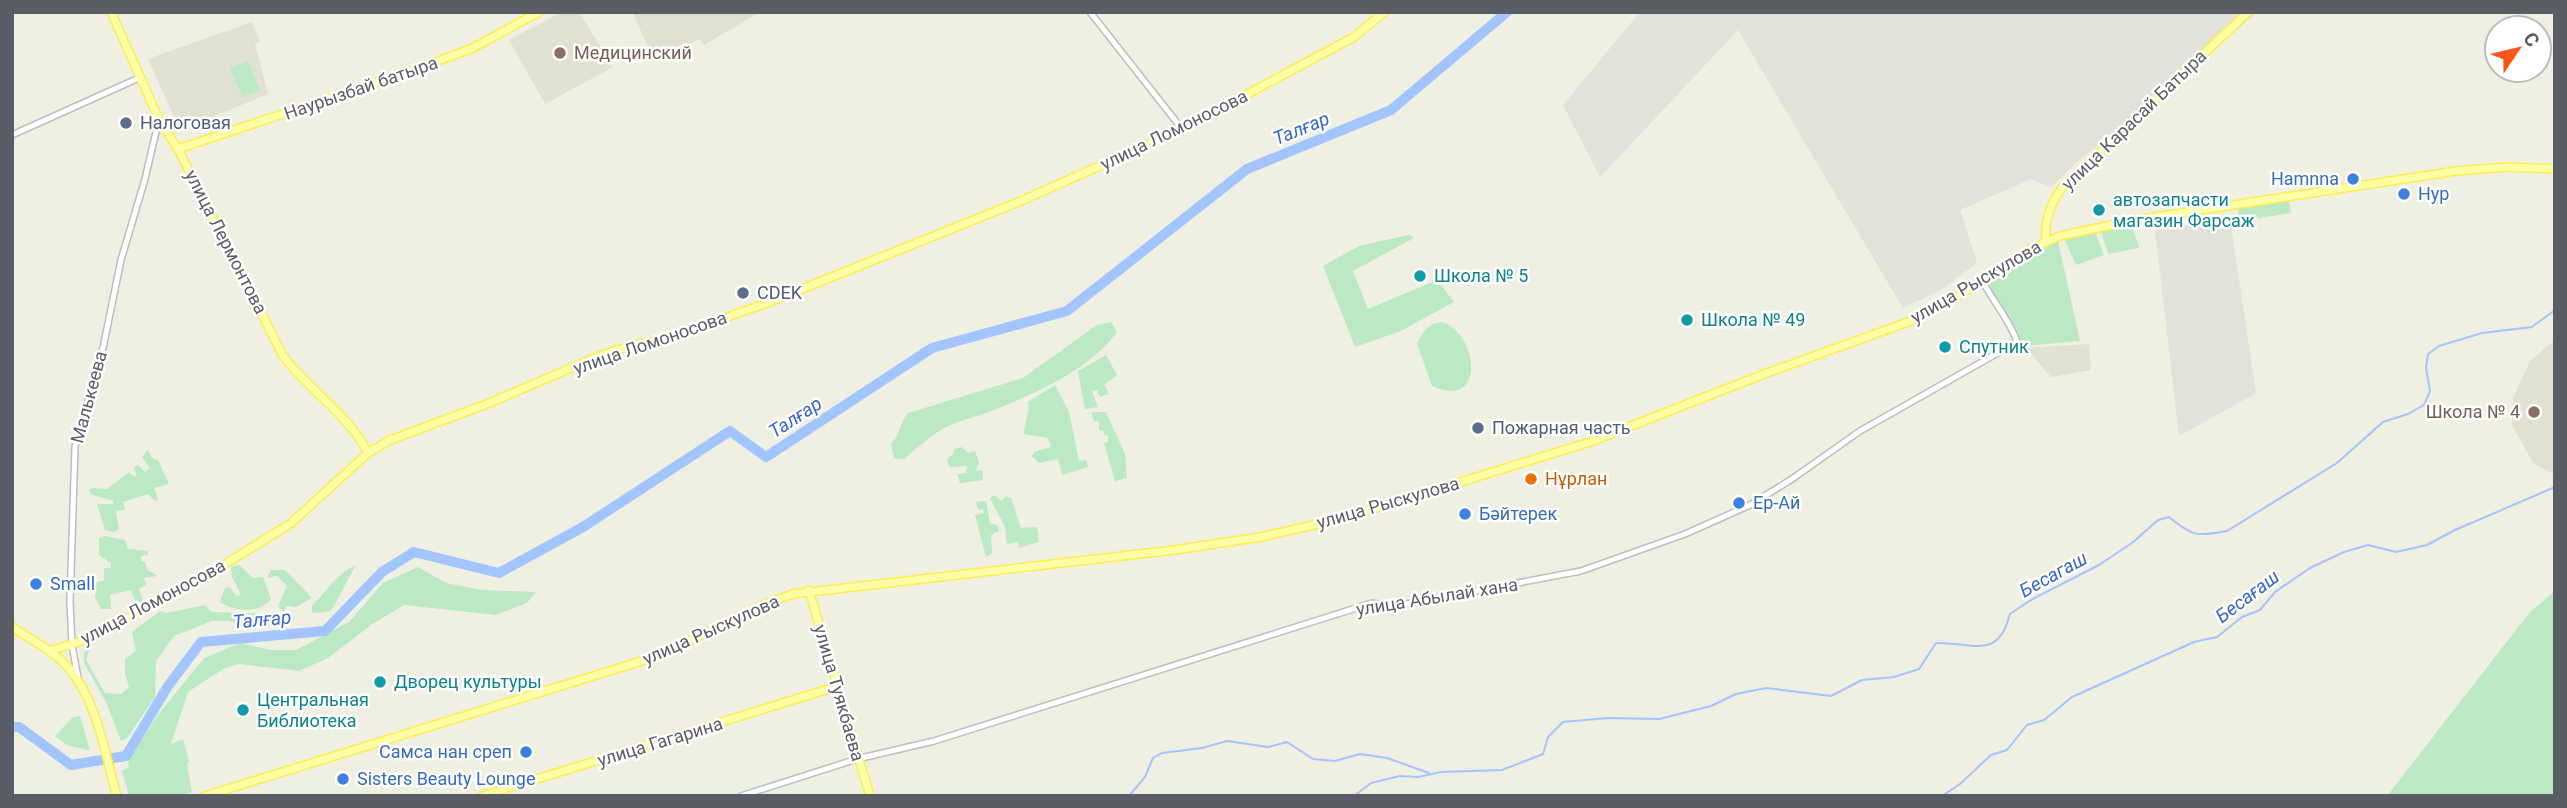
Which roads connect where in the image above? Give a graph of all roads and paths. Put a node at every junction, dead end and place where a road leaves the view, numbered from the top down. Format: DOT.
graph roads {
  1 [pos="111,12"];
  2 [pos="538,12"];
  3 [pos="1090,12"];
  4 [pos="1384,12"];
  5 [pos="2248,12"];
  6 [pos="141,77"];
  7 [pos="159,119"];
  8 [pos="1182,129"];
  9 [pos="12,135"];
  10 [pos="178,149"];
  11 [pos="2555,169"];
  12 [pos="2046,240"];
  13 [pos="1982,281"];
  14 [pos="368,453"];
  15 [pos="809,590"];
  16 [pos="12,627"];
  17 [pos="72,645"];
  18 [pos="49,650"];
  19 [pos="79,682"];
  20 [pos="838,687"];
  21 [pos="858,759"];
  22 [pos="117,796"];
  23 [pos="205,796"];
  24 [pos="482,796"];
  25 [pos="741,796"];
  26 [pos="870,796"];
  1 -- 6 [label="main road, улица Лермонтова"];
  2 -- 10 [label="main road, Наурызбай батыра"];
  3 -- 8 [label="street"];
  4 -- 8 [label="main road, улица Ломоносова"];
  5 -- 12 [label="main road, улица Карасай Батыра"];
  6 -- 7 [label="main road, улица Лермонтова"];
  6 -- 9 [label="street"];
  7 -- 10 [label="main road, улица Лермонтова"];
  7 -- 17 [label="street, Малькеева"];
  8 -- 14 [label="main road, улица Ломоносова"];
  10 -- 14 [label="main road, улица Лермонтова"];
  11 -- 12 [label="main road, улица Рыскулова"];
  12 -- 13 [label="main road, улица Рыскулова"];
  13 -- 15 [label="main road, улица Рыскулова"];
  13 -- 21 [label="street, улица Абылай хана"];
  14 -- 17 [label="main road, улица Ломоносова"];
  15 -- 20 [label="main road, улица Туякбаева"];
  15 -- 23 [label="main road, улица Рыскулова"];
  16 -- 18 [label="main road"];
  17 -- 18 [label="main road, улица Ломоносова"];
  17 -- 19 [label="street, Малькеева"];
  18 -- 19 [label="main road"];
  19 -- 22 [label="main road"];
  20 -- 21 [label="main road, улица Туякбаева"];
  20 -- 24 [label="main road, улица Гагарина"];
  21 -- 25 [label="street, улица Абылай хана"];
  21 -- 26 [label="main road, улица Туякбаева"];
}
